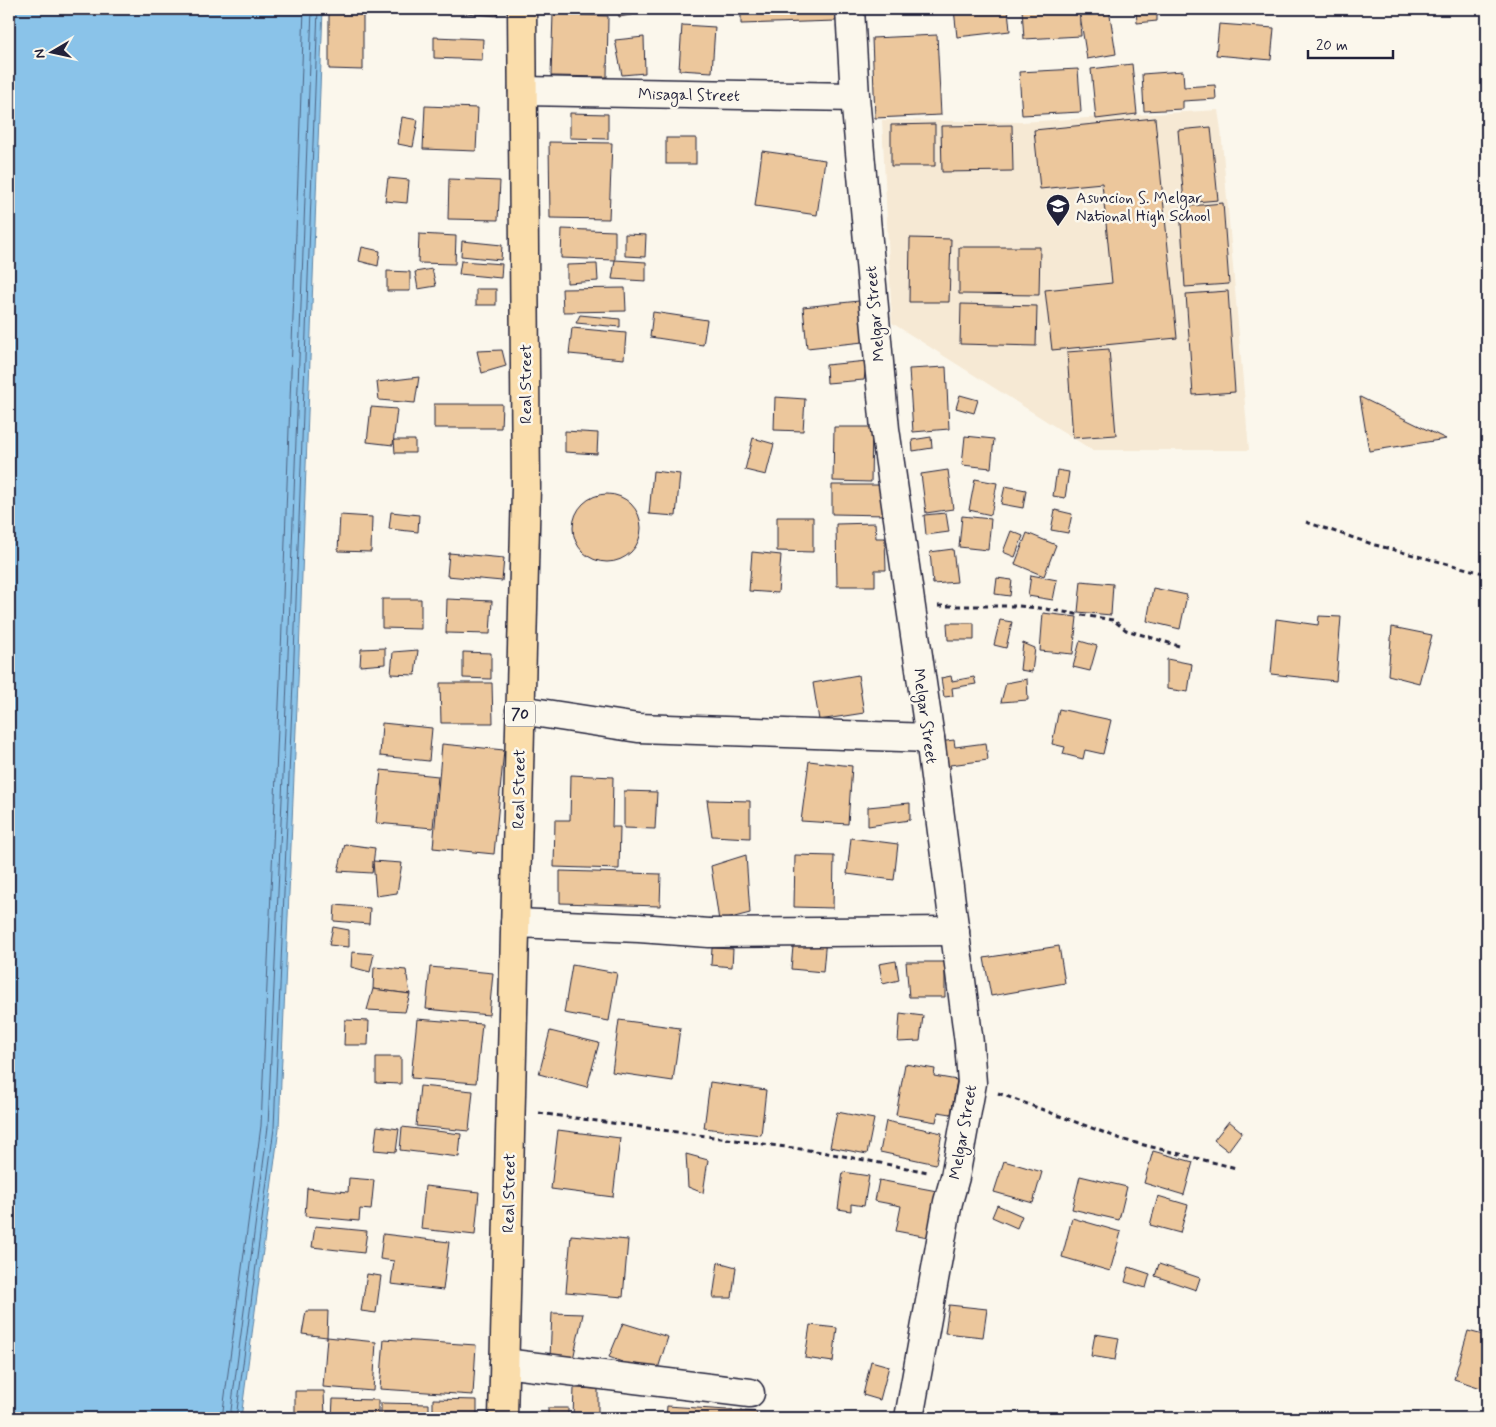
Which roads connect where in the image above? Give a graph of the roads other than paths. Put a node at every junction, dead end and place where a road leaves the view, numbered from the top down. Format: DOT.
graph roads {
  1 [pos="522,9"];
  2 [pos="850,9"];
  3 [pos="523,91"];
  4 [pos="855,97"];
  5 [pos="520,710"];
  6 [pos="930,738"];
  7 [pos="515,923"];
  8 [pos="954,931"];
  9 [pos="504,1362"];
  10 [pos="750,1392"];
  11 [pos="503,1418"];
  12 [pos="909,1418"];
  1 -- 3 [label="highway, Real Street / 70"];
  2 -- 4 [label="street, Melgar Street"];
  3 -- 4 [label="street, Misagal Street"];
  3 -- 5 [label="highway, Real Street / 70"];
  4 -- 6 [label="street, Melgar Street"];
  5 -- 6 [label="street"];
  5 -- 7 [label="highway, Real Street / 70"];
  6 -- 8 [label="street, Melgar Street"];
  7 -- 8 [label="street"];
  7 -- 9 [label="highway, Real Street / 70"];
  8 -- 12 [label="street, Melgar Street"];
  9 -- 10 [label="street"];
  9 -- 11 [label="highway, Real Street / 70"];
}
